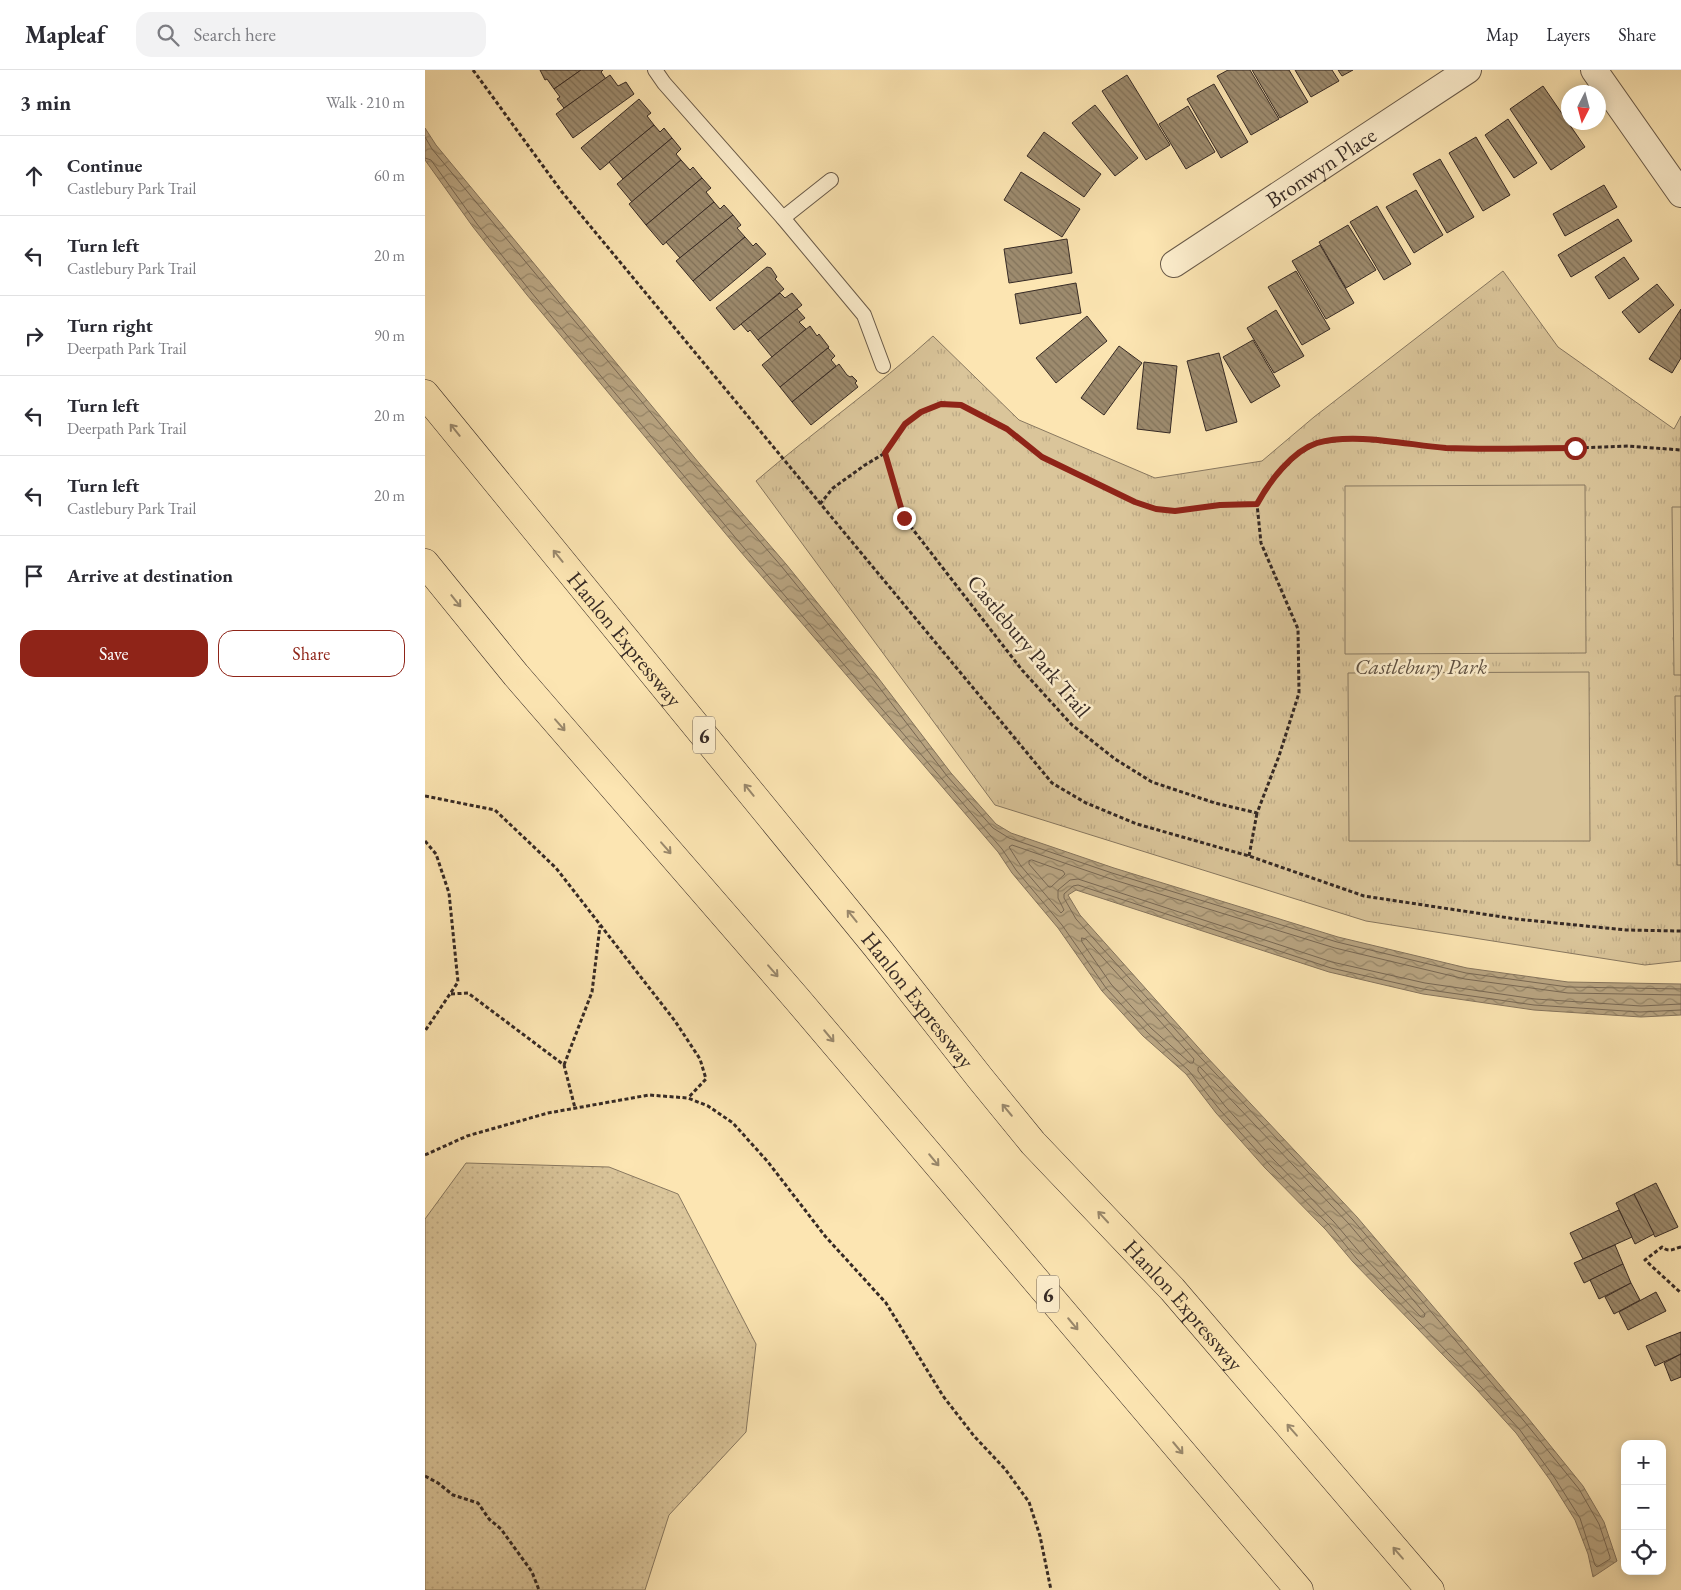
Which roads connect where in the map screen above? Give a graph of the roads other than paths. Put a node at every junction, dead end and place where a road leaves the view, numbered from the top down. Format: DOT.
graph roads {
  1 [pos="655,70"];
  2 [pos="1468,70"];
  3 [pos="1594,70"];
  4 [pos="831,180"];
  5 [pos="1681,194"];
  6 [pos="783,218"];
  7 [pos="1173,264"];
  8 [pos="883,366"];
  9 [pos="425,394"];
  10 [pos="425,563"];
  11 [pos="1299,1590"];
  12 [pos="1430,1590"];
  1 -- 6 [label="lane"];
  2 -- 7 [label="street, Bronwyn Place"];
  3 -- 5 [label="street"];
  4 -- 6 [label="lane"];
  6 -- 8 [label="lane"];
  12 -- 9 [label="highway, Hanlon Expressway / 6, one-way"];
  10 -- 11 [label="highway, 6, one-way"];
}
